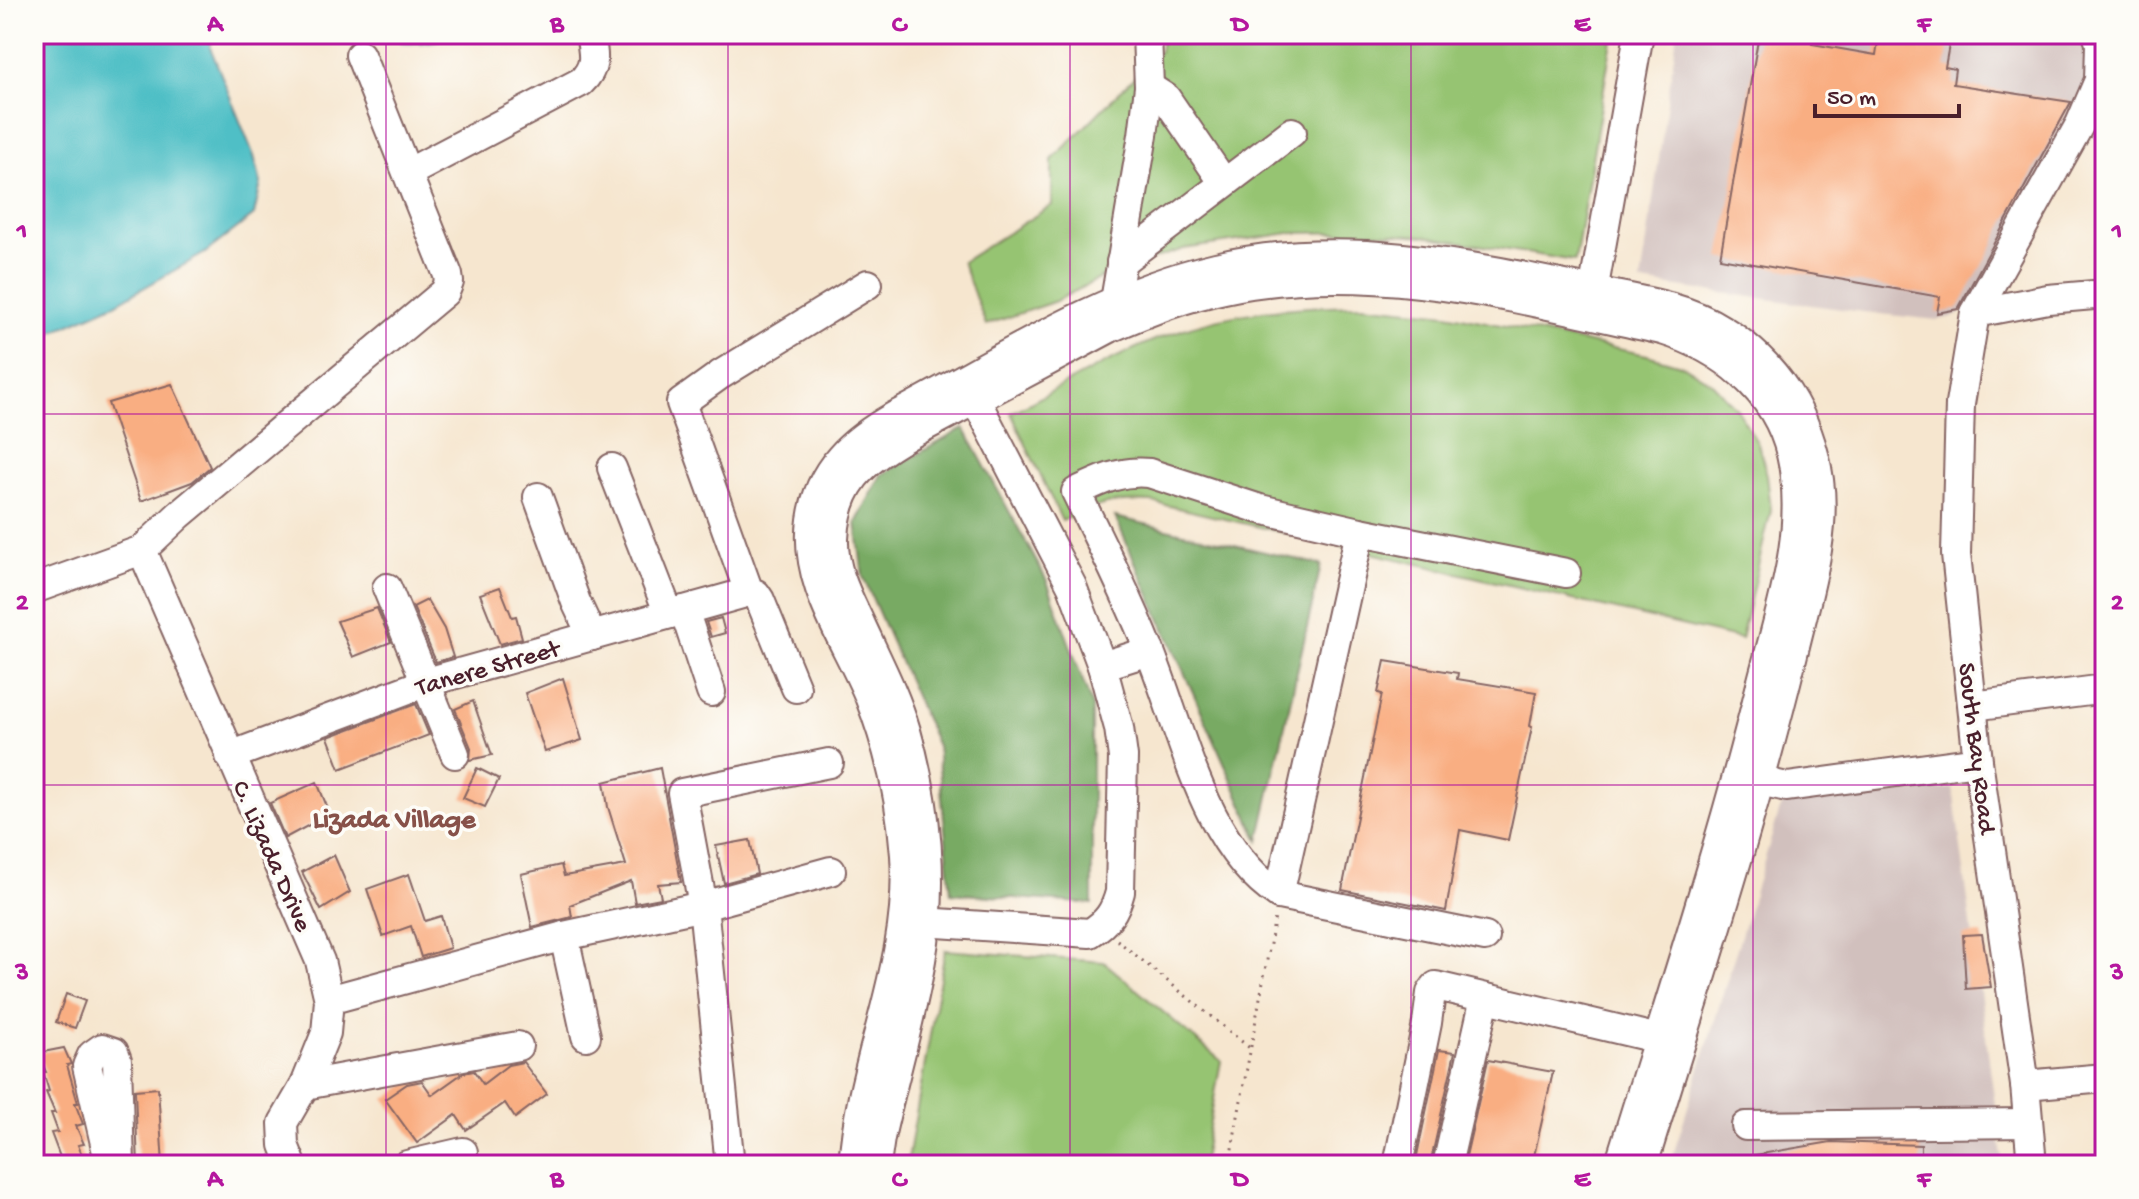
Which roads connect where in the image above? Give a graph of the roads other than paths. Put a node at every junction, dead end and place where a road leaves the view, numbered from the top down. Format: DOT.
graph roads {
  1 [pos="590,34"];
  2 [pos="1147,34"];
  3 [pos="1639,34"];
  4 [pos="2097,34"];
  5 [pos="360,55"];
  6 [pos="1149,87"];
  7 [pos="1292,132"];
  8 [pos="408,173"];
  9 [pos="1224,183"];
  10 [pos="1121,262"];
  11 [pos="868,284"];
  12 [pos="2105,294"];
  13 [pos="1115,301"];
  14 [pos="1591,302"];
  15 [pos="1973,322"];
  16 [pos="970,389"];
  17 [pos="612,468"];
  18 [pos="538,497"];
  19 [pos="1360,532"];
  20 [pos="142,550"];
  21 [pos="1566,573"];
  22 [pos="387,588"];
  23 [pos="34,589"];
  24 [pos="749,592"];
  25 [pos="676,612"];
  26 [pos="592,636"];
  27 [pos="1150,651"];
  28 [pos="1102,666"];
  29 [pos="427,682"];
  30 [pos="796,688"];
  31 [pos="2105,689"];
  32 [pos="711,692"];
  33 [pos="1973,706"];
  34 [pos="455,754"];
  35 [pos="230,756"];
  36 [pos="1978,761"];
  37 [pos="829,763"];
  38 [pos="1749,779"];
  39 [pos="831,871"];
  40 [pos="1279,895"];
  41 [pos="703,906"];
  42 [pos="914,922"];
  43 [pos="564,936"];
  44 [pos="1485,937"];
  45 [pos="1485,998"];
  46 [pos="901,999"];
  47 [pos="329,1000"];
  48 [pos="586,1036"];
  49 [pos="1669,1041"];
  50 [pos="518,1046"];
  51 [pos="2105,1078"];
  52 [pos="305,1085"];
  53 [pos="2025,1085"];
  54 [pos="2028,1123"];
  55 [pos="1746,1126"];
  56 [pos="463,1152"];
  57 [pos="110,1165"];
  58 [pos="120,1165"];
  59 [pos="292,1165"];
  60 [pos="407,1165"];
  61 [pos="730,1165"];
  62 [pos="853,1165"];
  63 [pos="876,1165"];
  64 [pos="1398,1165"];
  65 [pos="1447,1165"];
  66 [pos="1619,1165"];
  67 [pos="1643,1165"];
  68 [pos="2032,1165"];
  1 -- 8 [label="street"];
  2 -- 6 [label="street"];
  3 -- 14 [label="street"];
  4 -- 15 [label="street"];
  5 -- 8 [label="street"];
  6 -- 9 [label="street"];
  6 -- 10 [label="street"];
  7 -- 9 [label="street"];
  8 -- 20 [label="street"];
  9 -- 10 [label="street"];
  10 -- 13 [label="street"];
  11 -- 24 [label="street"];
  12 -- 15 [label="street"];
  13 -- 14 [label="street"];
  13 -- 16 [label="street"];
  14 -- 16 [label="street"];
  14 -- 38 [label="street"];
  15 -- 33 [label="street, South Bay Road"];
  16 -- 28 [label="street"];
  16 -- 42 [label="street"];
  17 -- 25 [label="street"];
  18 -- 26 [label="street"];
  19 -- 21 [label="street"];
  19 -- 27 [label="street"];
  19 -- 40 [label="street"];
  20 -- 23 [label="street"];
  20 -- 35 [label="street, C. Lizada Drive"];
  22 -- 29 [label="street"];
  24 -- 25 [label="street, Tanere Street"];
  24 -- 30 [label="street"];
  25 -- 26 [label="street, Tanere Street"];
  25 -- 32 [label="street"];
  26 -- 29 [label="street, Tanere Street"];
  27 -- 28 [label="street"];
  27 -- 40 [label="street"];
  28 -- 42 [label="street"];
  29 -- 34 [label="street"];
  29 -- 35 [label="street, Tanere Street"];
  31 -- 33 [label="street"];
  33 -- 36 [label="street, South Bay Road"];
  35 -- 47 [label="street, C. Lizada Drive"];
  36 -- 38 [label="street"];
  36 -- 53 [label="street, South Bay Road"];
  37 -- 41 [label="street"];
  38 -- 49 [label="street"];
  39 -- 41 [label="street"];
  40 -- 44 [label="street"];
  41 -- 43 [label="street"];
  41 -- 61 [label="street"];
  42 -- 46 [label="street"];
  43 -- 47 [label="street"];
  43 -- 48 [label="street"];
  45 -- 49 [label="street"];
  45 -- 64 [label="street"];
  45 -- 65 [label="street"];
  46 -- 62 [label="street"];
  46 -- 63 [label="street"];
  47 -- 52 [label="street, C. Lizada Drive"];
  49 -- 66 [label="street"];
  49 -- 67 [label="street"];
  50 -- 52 [label="street"];
  51 -- 53 [label="street"];
  52 -- 59 [label="street, C. Lizada Drive"];
  53 -- 54 [label="street, South Bay Road"];
  54 -- 55 [label="street"];
  54 -- 68 [label="street, South Bay Road"];
  56 -- 60 [label="street"];
  57 -- 58 [label="street"];
}
